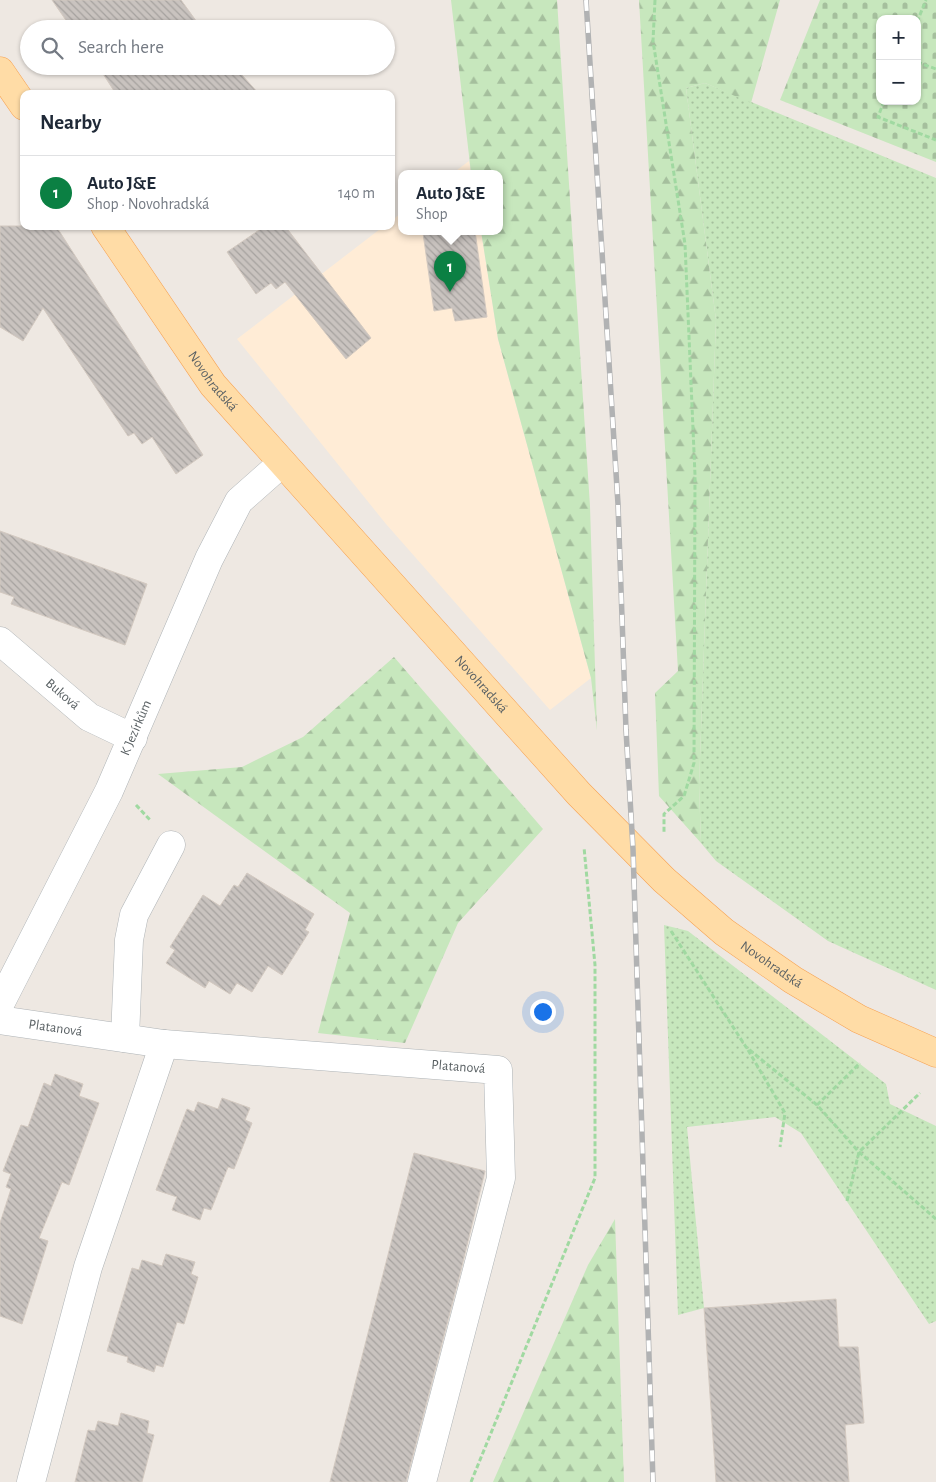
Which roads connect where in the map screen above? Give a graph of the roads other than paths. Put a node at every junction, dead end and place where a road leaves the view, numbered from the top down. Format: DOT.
graph roads {
  1 [pos="0,71"];
  2 [pos="20,100"];
  3 [pos="109,230"];
  4 [pos="282,463"];
  5 [pos="0,641"];
  6 [pos="133,738"];
  7 [pos="171,844"];
  8 [pos="0,1004"];
  9 [pos="0,1020"];
  10 [pos="125,1038"];
  11 [pos="164,1044"];
  12 [pos="936,1054"];
  13 [pos="31,1482"];
  14 [pos="422,1482"];
  1 -- 2 [label="main road"];
  3 -- 4 [label="main road, Novohradská"];
  4 -- 6 [label="street, K Jezírkům"];
  4 -- 12 [label="main road, Novohradská"];
  5 -- 6 [label="street, Buková"];
  6 -- 8 [label="street, K Jezírkům"];
  7 -- 10 [label="street"];
  9 -- 10 [label="street, Platanová"];
  10 -- 11 [label="street, Platanová"];
  11 -- 13 [label="street"];
  11 -- 14 [label="street, Platanová"];
}
